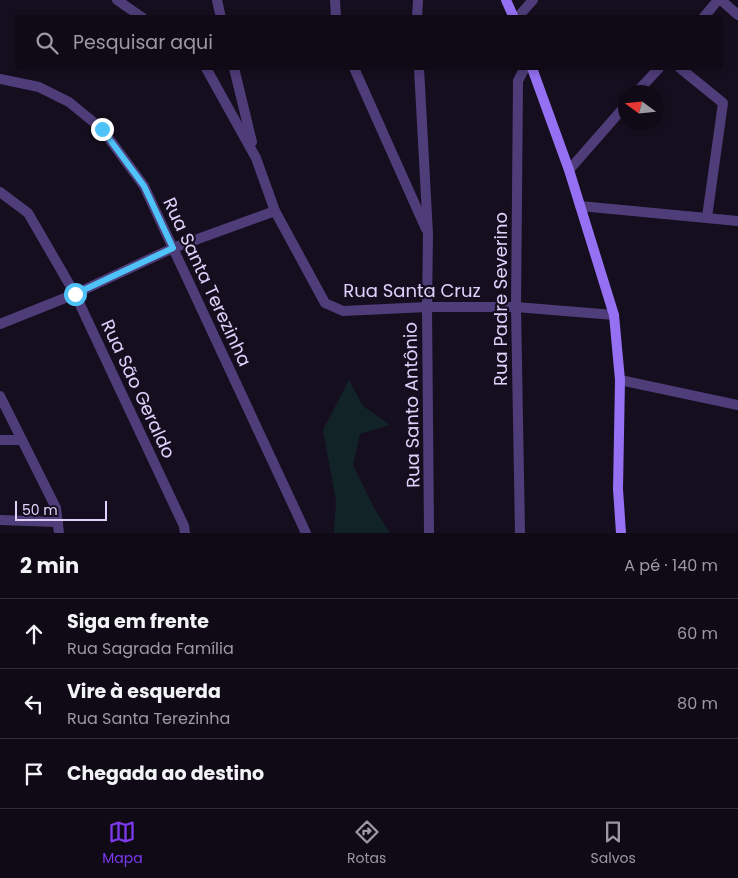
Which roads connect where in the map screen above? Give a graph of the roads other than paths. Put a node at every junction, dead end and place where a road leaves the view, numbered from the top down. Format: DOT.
graph roads {
  1 [pos="118,0"];
  2 [pos="217,0"];
  3 [pos="335,0"];
  4 [pos="418,0"];
  5 [pos="506,0"];
  6 [pos="533,0"];
  7 [pos="720,0"];
  8 [pos="139,15"];
  9 [pos="220,15"];
  10 [pos="336,15"];
  11 [pos="417,15"];
  12 [pos="514,15"];
  13 [pos="518,15"];
  14 [pos="706,15"];
  15 [pos="738,15"];
  16 [pos="207,70"];
  17 [pos="234,70"];
  18 [pos="355,70"];
  19 [pos="419,70"];
  20 [pos="524,70"];
  21 [pos="533,70"];
  22 [pos="657,70"];
  23 [pos="682,70"];
  24 [pos="0,79"];
  25 [pos="643,85"];
  26 [pos="618,114"];
  27 [pos="256,158"];
  28 [pos="569,170"];
  29 [pos="0,192"];
  30 [pos="580,206"];
  31 [pos="275,211"];
  32 [pos="707,217"];
  33 [pos="738,221"];
  34 [pos="428,234"];
  35 [pos="173,248"];
  36 [pos="75,294"];
  37 [pos="427,307"];
  38 [pos="516,307"];
  39 [pos="614,315"];
  40 [pos="0,324"];
  41 [pos="620,380"];
  42 [pos="0,396"];
  43 [pos="738,405"];
  44 [pos="0,440"];
  45 [pos="22,440"];
  46 [pos="0,520"];
  47 [pos="58,528"];
  48 [pos="185,533"];
  49 [pos="306,533"];
  50 [pos="430,533"];
  51 [pos="520,533"];
  52 [pos="621,533"];
  1 -- 8 [label="street"];
  2 -- 9 [label="street"];
  3 -- 10 [label="street"];
  4 -- 11 [label="street"];
  5 -- 12 [label="main road"];
  6 -- 13 [label="street"];
  7 -- 14 [label="street"];
  7 -- 15 [label="street"];
  16 -- 27 [label="street, Rua Santa Cruz"];
  17 -- 27 [label="street"];
  18 -- 34 [label="street"];
  19 -- 34 [label="street, Rua Santo Antônio"];
  20 -- 38 [label="street, Rua Padre Severino"];
  21 -- 28 [label="main road"];
  22 -- 25 [label="street"];
  23 -- 32 [label="street"];
  24 -- 35 [label="street, Rua Santa Terezinha"];
  26 -- 28 [label="street"];
  27 -- 31 [label="street, Rua Santa Cruz"];
  28 -- 30 [label="main road"];
  29 -- 36 [label="street, Rua São Geraldo"];
  30 -- 32 [label="street"];
  30 -- 39 [label="main road"];
  31 -- 35 [label="street"];
  31 -- 37 [label="street, Rua Santa Cruz"];
  32 -- 33 [label="street"];
  34 -- 37 [label="street, Rua Santo Antônio"];
  35 -- 36 [label="street"];
  35 -- 49 [label="street, Rua Santa Terezinha"];
  36 -- 40 [label="street"];
  36 -- 48 [label="street, Rua São Geraldo"];
  37 -- 38 [label="street, Rua Santa Cruz"];
  37 -- 50 [label="street, Rua Santo Antônio"];
  38 -- 39 [label="street, Rua Santa Cruz"];
  38 -- 51 [label="street, Rua Padre Severino"];
  39 -- 41 [label="main road"];
  41 -- 43 [label="street"];
  41 -- 52 [label="main road"];
  42 -- 45 [label="street"];
  44 -- 45 [label="street"];
  45 -- 47 [label="street"];
  46 -- 47 [label="street"];
}
